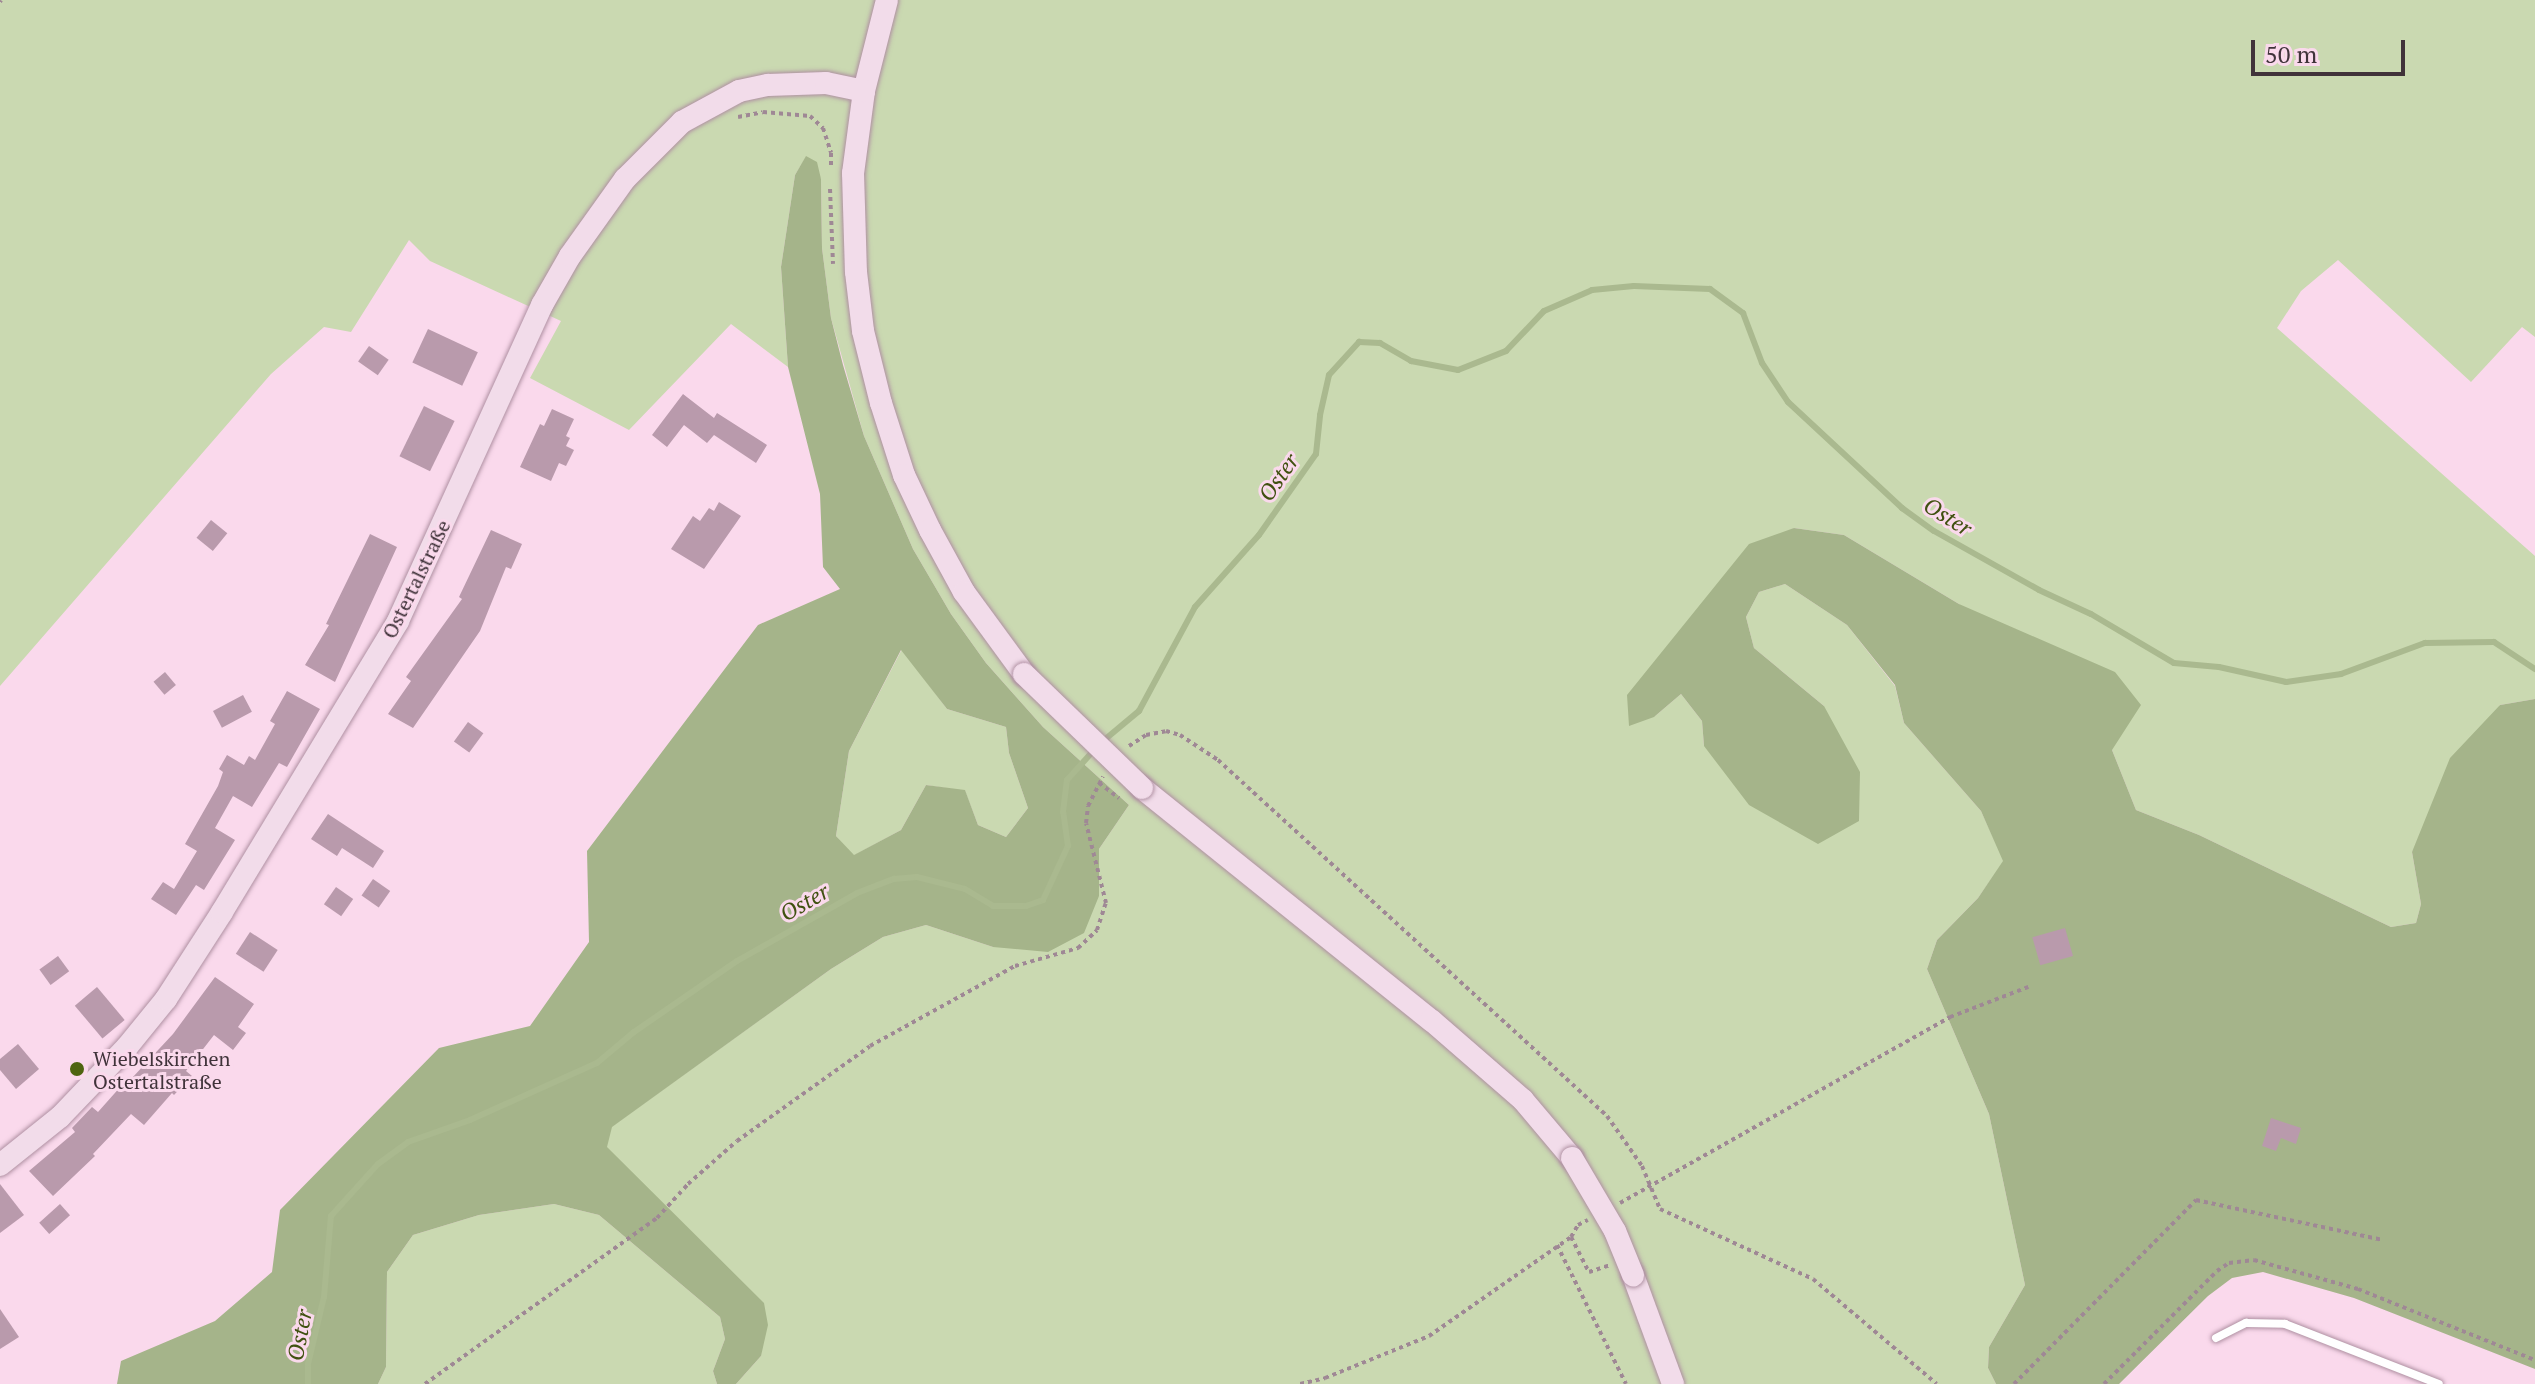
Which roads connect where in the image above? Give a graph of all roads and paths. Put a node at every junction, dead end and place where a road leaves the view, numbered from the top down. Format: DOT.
graph roads {
  1 [pos="887,0"];
  2 [pos="864,91"];
  3 [pos="1125,748"];
  4 [pos="1108,771"];
  5 [pos="1099,783"];
  6 [pos="1134,796"];
  7 [pos="2028,987"];
  8 [pos="0,1165"];
  9 [pos="1650,1187"];
  10 [pos="1578,1225"];
  11 [pos="1571,1237"];
  12 [pos="2382,1240"];
  13 [pos="1557,1245"];
  14 [pos="1611,1265"];
  15 [pos="2216,1338"];
  16 [pos="2535,1360"];
  17 [pos="425,1384"];
  18 [pos="1300,1384"];
  19 [pos="1626,1384"];
  20 [pos="1673,1384"];
  21 [pos="1937,1384"];
  22 [pos="2014,1384"];
  23 [pos="2104,1384"];
  24 [pos="2439,1384"];
  1 -- 2 [label="main road"];
  2 -- 6 [label="main road, bridge"];
  2 -- 8 [label="main road, Ostertalstraße"];
  3 -- 9 [label="path"];
  4 -- 5 [label="path"];
  5 -- 6 [label="path"];
  5 -- 17 [label="path"];
  6 -- 20 [label="main road, bridge"];
  7 -- 9 [label="path"];
  9 -- 21 [label="path"];
  10 -- 11 [label="path"];
  11 -- 13 [label="path"];
  11 -- 14 [label="path"];
  12 -- 22 [label="path"];
  13 -- 18 [label="path"];
  13 -- 19 [label="path"];
  15 -- 24 [label="lane"];
  16 -- 23 [label="path"];
}
